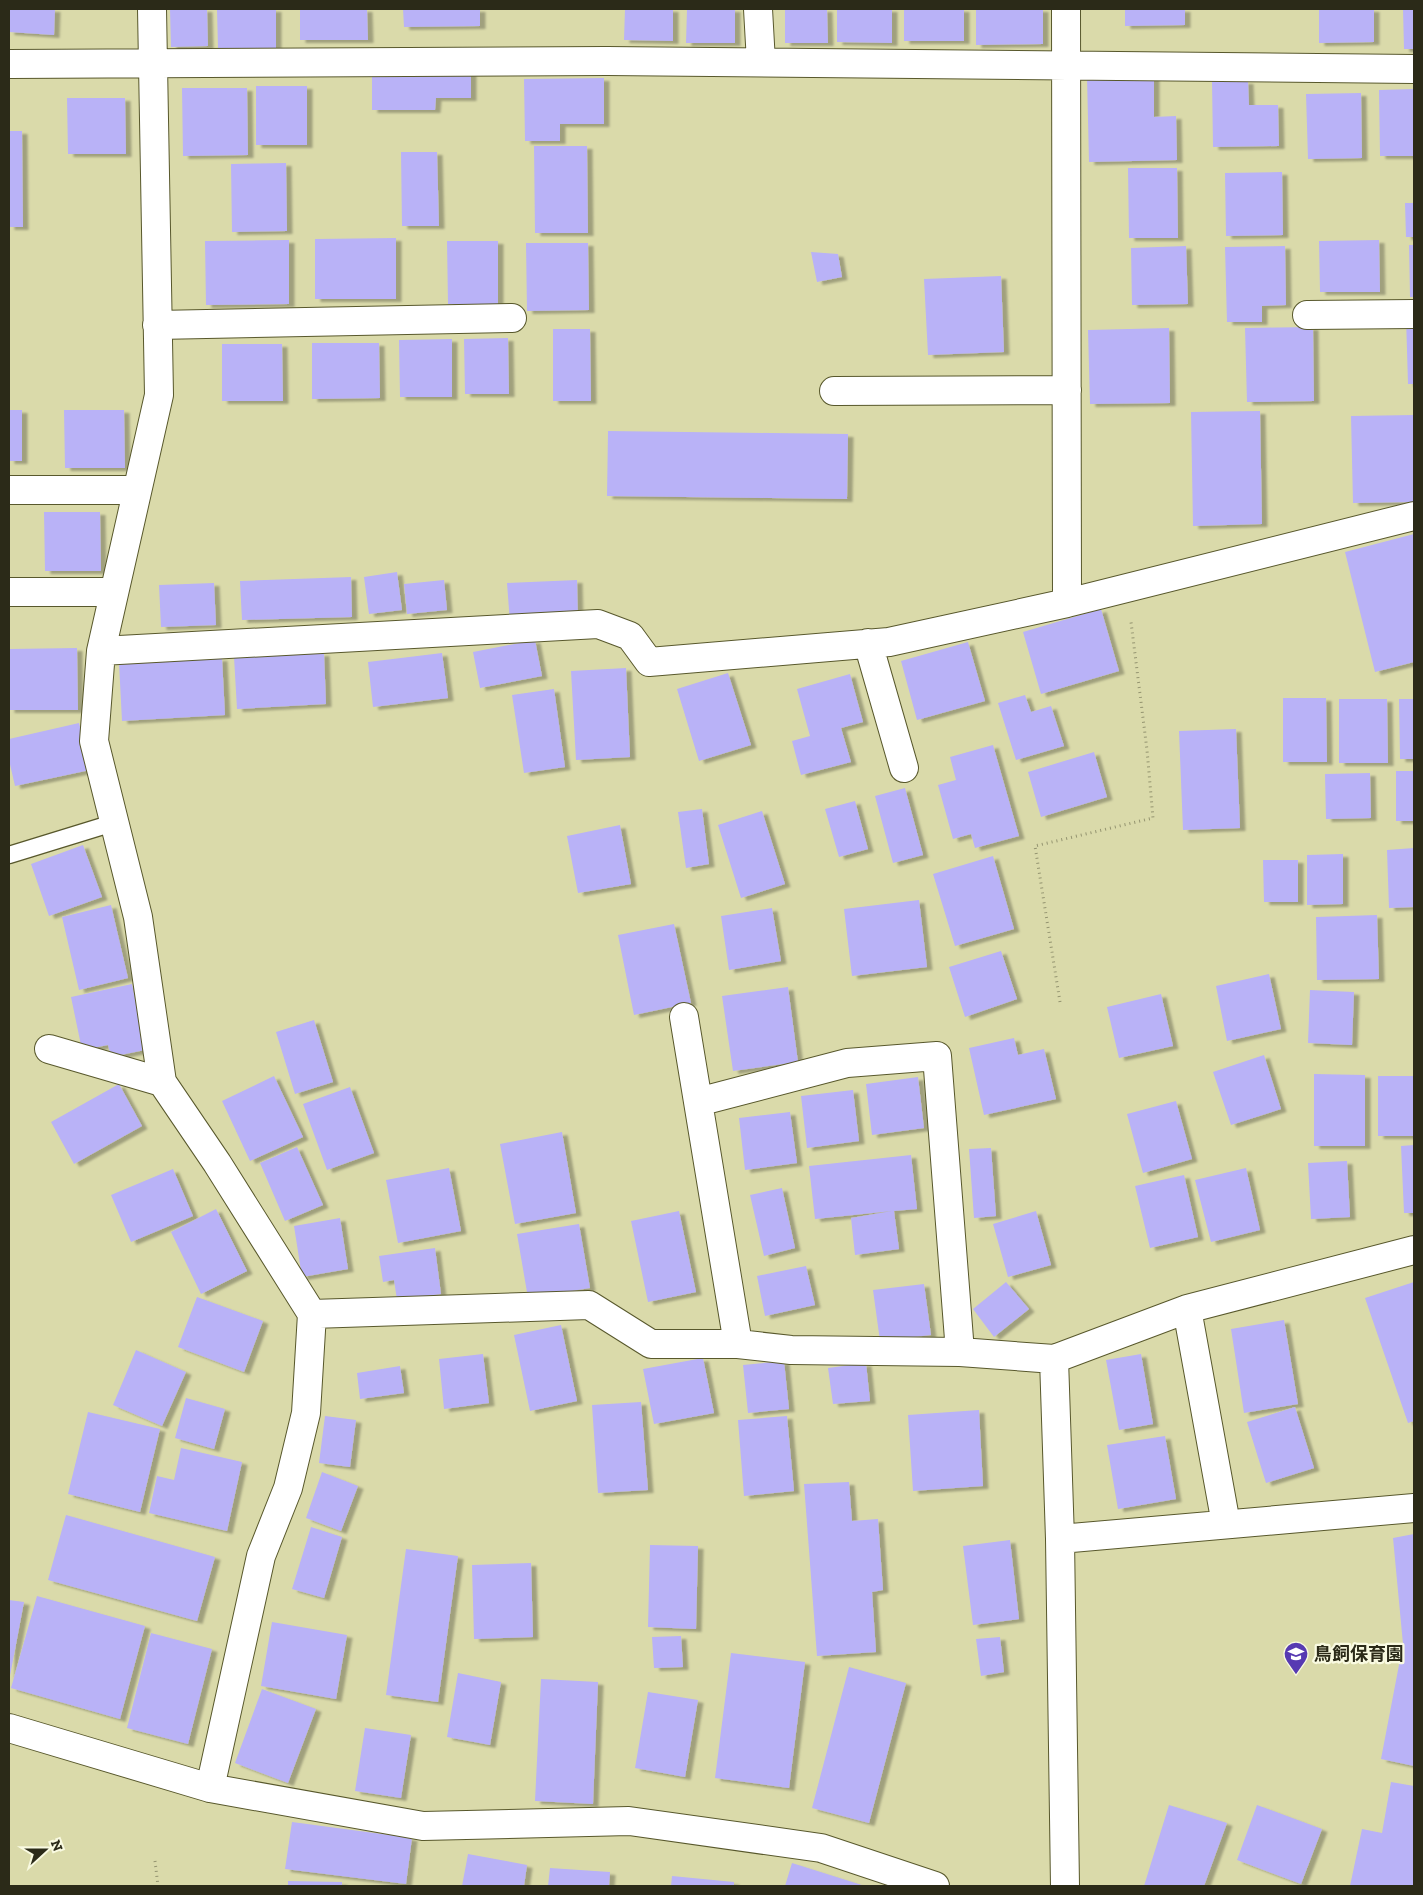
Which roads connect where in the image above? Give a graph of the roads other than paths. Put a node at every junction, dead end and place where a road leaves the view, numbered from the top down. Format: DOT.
graph roads {
  1 [pos="152,9"];
  2 [pos="758,9"];
  3 [pos="1066,9"];
  4 [pos="761,62"];
  5 [pos="9,64"];
  6 [pos="152,64"];
  7 [pos="1066,64"];
  8 [pos="1414,69"];
  9 [pos="1414,314"];
  10 [pos="1307,316"];
  11 [pos="512,318"];
  12 [pos="157,325"];
  13 [pos="1067,390"];
  14 [pos="834,391"];
  15 [pos="9,490"];
  16 [pos="137,490"];
  17 [pos="1414,516"];
  18 [pos="9,592"];
  19 [pos="114,592"];
  20 [pos="1067,603"];
  21 [pos="868,644"];
  22 [pos="101,651"];
  23 [pos="904,768"];
  24 [pos="113,823"];
  25 [pos="9,856"];
  26 [pos="684,1017"];
  27 [pos="49,1049"];
  28 [pos="162,1082"];
  29 [pos="698,1102"];
  30 [pos="1414,1250"];
  31 [pos="1187,1309"];
  32 [pos="312,1314"];
  33 [pos="738,1344"];
  34 [pos="960,1352"];
  35 [pos="1054,1359"];
  36 [pos="1414,1508"];
  37 [pos="1226,1524"];
  38 [pos="1060,1539"];
  39 [pos="9,1728"];
  40 [pos="210,1788"];
  41 [pos="935,1886"];
  42 [pos="1064,1886"];
  1 -- 6 [label="street"];
  2 -- 4 [label="street"];
  3 -- 7 [label="street"];
  4 -- 6 [label="street"];
  4 -- 7 [label="street"];
  5 -- 6 [label="street"];
  6 -- 12 [label="street"];
  7 -- 8 [label="street"];
  7 -- 13 [label="street"];
  9 -- 10 [label="street"];
  11 -- 12 [label="street"];
  12 -- 16 [label="street"];
  13 -- 14 [label="street"];
  13 -- 20 [label="street"];
  15 -- 16 [label="street"];
  16 -- 19 [label="street"];
  17 -- 20 [label="street"];
  18 -- 19 [label="street"];
  19 -- 22 [label="street"];
  20 -- 21 [label="street"];
  21 -- 22 [label="street"];
  21 -- 23 [label="street"];
  22 -- 24 [label="street"];
  24 -- 25 [label="lane"];
  24 -- 28 [label="street"];
  26 -- 29 [label="street"];
  27 -- 28 [label="street"];
  28 -- 32 [label="street"];
  29 -- 33 [label="street"];
  29 -- 34 [label="street"];
  30 -- 31 [label="street"];
  31 -- 35 [label="street"];
  31 -- 37 [label="street"];
  32 -- 33 [label="street"];
  32 -- 40 [label="street"];
  33 -- 34 [label="street"];
  34 -- 35 [label="street"];
  35 -- 38 [label="street"];
  36 -- 37 [label="street"];
  37 -- 38 [label="street"];
  38 -- 42 [label="street"];
  39 -- 40 [label="street"];
  40 -- 41 [label="street"];
}
